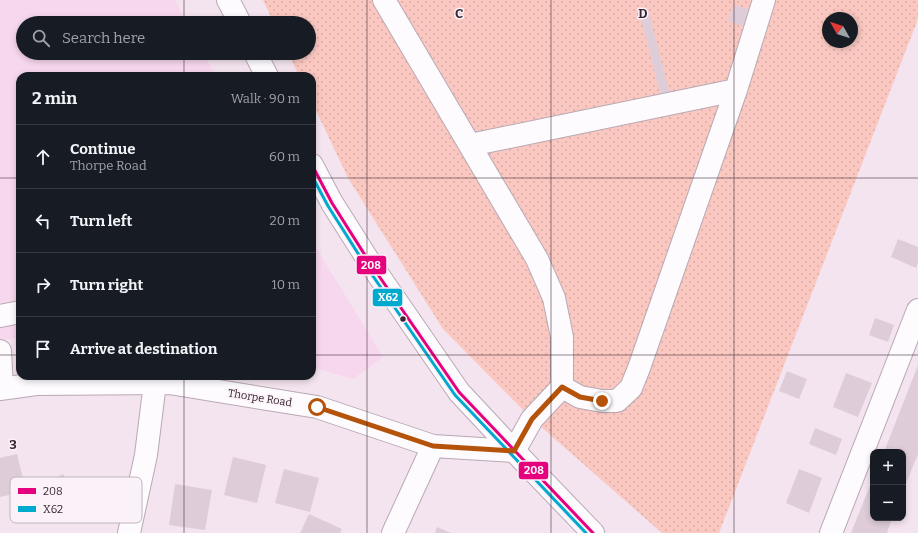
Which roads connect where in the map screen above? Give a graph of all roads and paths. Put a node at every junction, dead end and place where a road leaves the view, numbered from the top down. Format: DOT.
graph roads {
  1 [pos="228,0"];
  2 [pos="384,0"];
  3 [pos="764,0"];
  4 [pos="236,16"];
  5 [pos="259,60"];
  6 [pos="265,72"];
  7 [pos="736,90"];
  8 [pos="470,145"];
  9 [pos="316,173"];
  10 [pos="918,310"];
  11 [pos="16,313"];
  12 [pos="0,316"];
  13 [pos="0,351"];
  14 [pos="155,383"];
  15 [pos="562,387"];
  16 [pos="1,389"];
  17 [pos="433,446"];
  18 [pos="514,451"];
  19 [pos="141,477"];
  20 [pos="131,523"];
  21 [pos="129,533"];
  22 [pos="393,533"];
  23 [pos="593,533"];
  24 [pos="832,533"];
  1 -- 4 [label="street"];
  2 -- 8 [label="street"];
  3 -- 7 [label="street"];
  5 -- 6 [label="street"];
  7 -- 8 [label="street"];
  7 -- 15 [label="street"];
  8 -- 15 [label="street"];
  9 -- 18 [label="street"];
  10 -- 24 [label="street"];
  11 -- 12 [label="street"];
  13 -- 16 [label="street"];
  14 -- 16 [label="street, Thorpe Road"];
  14 -- 17 [label="street, Thorpe Road"];
  14 -- 19 [label="street"];
  15 -- 18 [label="street"];
  17 -- 18 [label="street, Thorpe Road"];
  17 -- 22 [label="street"];
  18 -- 23 [label="street"];
  20 -- 21 [label="street"];
}
